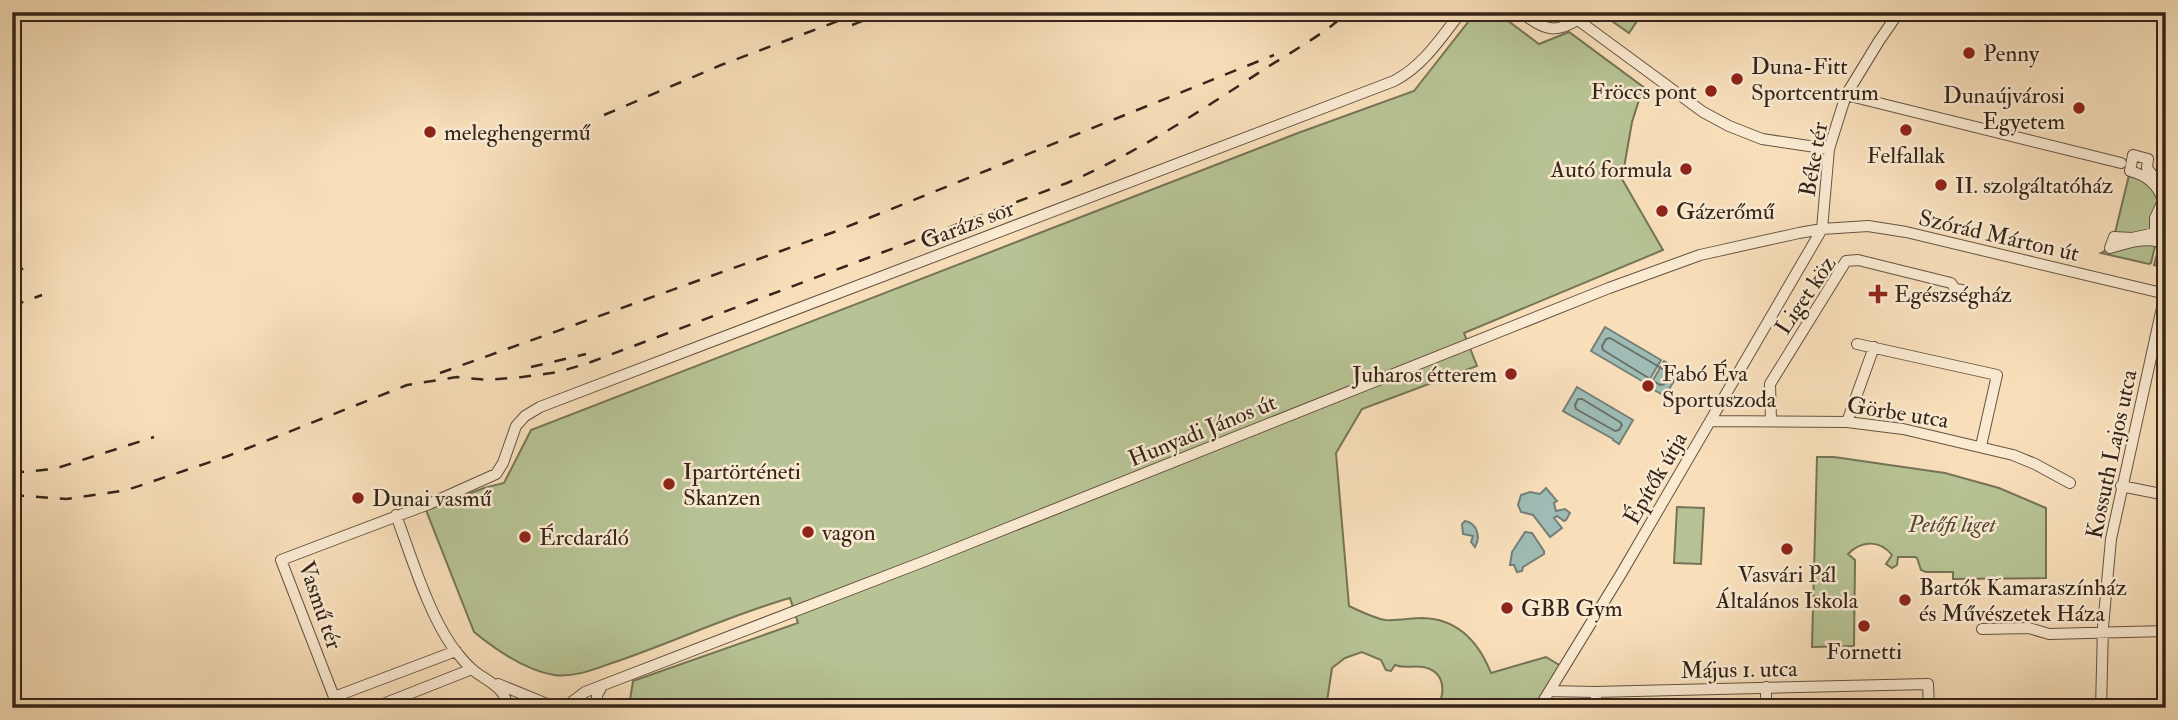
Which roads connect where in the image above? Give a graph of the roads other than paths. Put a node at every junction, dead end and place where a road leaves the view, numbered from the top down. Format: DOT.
graph roads {
  1 [pos="1461,12"];
  2 [pos="1520,12"];
  3 [pos="1567,12"];
  4 [pos="1899,12"];
  5 [pos="1577,20"];
  6 [pos="1846,95"];
  7 [pos="1829,149"];
  8 [pos="2120,163"];
  9 [pos="2166,187"];
  10 [pos="1822,229"];
  11 [pos="2166,243"];
  12 [pos="1962,290"];
  13 [pos="2165,294"];
  14 [pos="1857,344"];
  15 [pos="1874,347"];
  16 [pos="1710,421"];
  17 [pos="1771,421"];
  18 [pos="1847,422"];
  19 [pos="1980,446"];
  20 [pos="496,474"];
  21 [pos="2070,483"];
  22 [pos="2121,486"];
  23 [pos="2166,495"];
  24 [pos="396,515"];
  25 [pos="1982,629"];
  26 [pos="2103,631"];
  27 [pos="2166,631"];
  28 [pos="456,651"];
  29 [pos="472,669"];
  30 [pos="488,680"];
  31 [pos="603,685"];
  32 [pos="1766,687"];
  33 [pos="1550,691"];
  34 [pos="1596,692"];
  35 [pos="334,702"];
  36 [pos="565,707"];
  37 [pos="373,708"];
  38 [pos="507,708"];
  39 [pos="526,708"];
  40 [pos="597,708"];
  41 [pos="1539,708"];
  42 [pos="1597,708"];
  43 [pos="1766,708"];
  44 [pos="1929,708"];
  45 [pos="2101,708"];
  1 -- 20 [label="street, Garázs sor"];
  2 -- 5 [label="street"];
  3 -- 5 [label="street"];
  4 -- 6 [label="street, Béke tér"];
  5 -- 7 [label="street"];
  6 -- 7 [label="street, Béke tér"];
  6 -- 8 [label="street"];
  7 -- 10 [label="street, Béke tér"];
  9 -- 11 [label="street"];
  10 -- 13 [label="street, Szórád Márton út"];
  10 -- 16 [label="street, Építők útja"];
  10 -- 31 [label="street, Hunyadi János út"];
  12 -- 17 [label="street, Liget köz"];
  13 -- 22 [label="street, Kossuth Lajos utca"];
  14 -- 15 [label="street"];
  15 -- 18 [label="street"];
  15 -- 19 [label="street"];
  16 -- 17 [label="street, Görbe utca"];
  16 -- 33 [label="street, Építők útja"];
  17 -- 18 [label="street, Görbe utca"];
  18 -- 19 [label="street, Görbe utca"];
  19 -- 21 [label="street, Görbe utca"];
  20 -- 24 [label="street, Vasmű tér"];
  22 -- 23 [label="street"];
  22 -- 26 [label="street, Kossuth Lajos utca"];
  24 -- 28 [label="street"];
  24 -- 35 [label="street, Vasmű tér"];
  25 -- 26 [label="street"];
  26 -- 27 [label="street"];
  26 -- 45 [label="street, Kossuth Lajos utca"];
  28 -- 29 [label="street"];
  28 -- 35 [label="street, Vasmű tér"];
  29 -- 30 [label="street"];
  29 -- 37 [label="street"];
  30 -- 36 [label="street"];
  30 -- 38 [label="street"];
  31 -- 36 [label="street, Hunyadi János út"];
  31 -- 40 [label="street"];
  32 -- 34 [label="street, Május 1. utca"];
  32 -- 43 [label="street"];
  32 -- 44 [label="street, Május 1. utca"];
  33 -- 34 [label="street, Május 1. utca"];
  33 -- 41 [label="street, Építők útja"];
  34 -- 42 [label="street"];
  36 -- 39 [label="street"];
}
